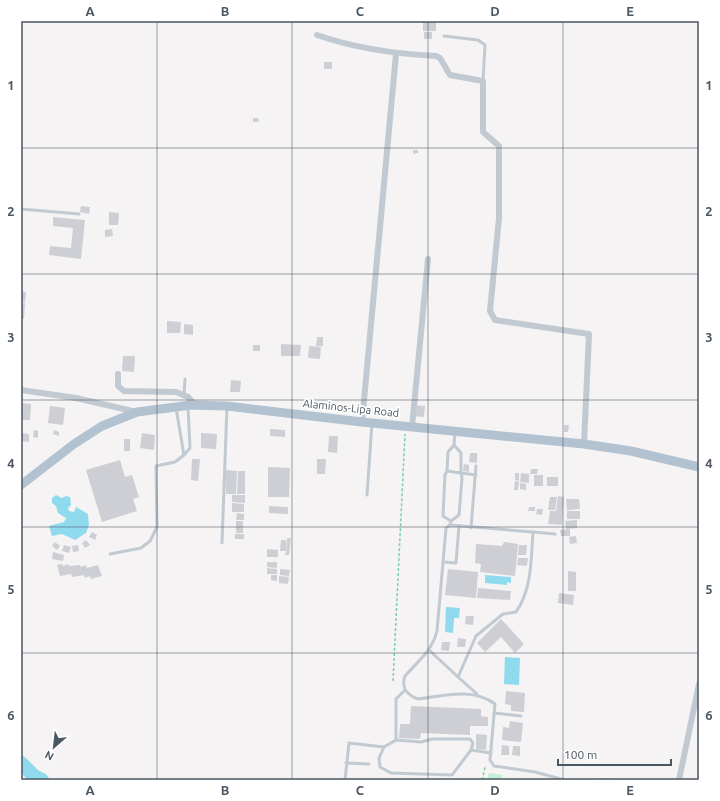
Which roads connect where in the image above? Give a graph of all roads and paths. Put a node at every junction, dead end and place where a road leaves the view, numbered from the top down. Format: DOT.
graph roads {
  1 [pos="318,35"];
  2 [pos="444,36"];
  3 [pos="396,54"];
  4 [pos="483,81"];
  5 [pos="21,209"];
  6 [pos="79,214"];
  7 [pos="428,258"];
  8 [pos="118,374"];
  9 [pos="185,379"];
  10 [pos="21,390"];
  11 [pos="184,394"];
  12 [pos="192,405"];
  13 [pos="176,406"];
  14 [pos="227,406"];
  15 [pos="137,412"];
  16 [pos="362,422"];
  17 [pos="372,423"];
  18 [pos="408,427"];
  19 [pos="455,431"];
  20 [pos="584,444"];
  21 [pos="454,446"];
  22 [pos="184,455"];
  23 [pos="476,466"];
  24 [pos="699,467"];
  25 [pos="447,471"];
  26 [pos="460,473"];
  27 [pos="476,475"];
  28 [pos="21,485"];
  29 [pos="367,495"];
  30 [pos="451,523"];
  31 [pos="459,526"];
  32 [pos="471,528"];
  33 [pos="533,532"];
  34 [pos="555,534"];
  35 [pos="222,543"];
  36 [pos="110,554"];
  37 [pos="443,562"];
  38 [pos="430,650"];
  39 [pos="458,677"];
  40 [pos="393,681"];
  41 [pos="699,684"];
  42 [pos="405,690"];
  43 [pos="477,694"];
  44 [pos="494,713"];
  45 [pos="521,716"];
  46 [pos="396,740"];
  47 [pos="384,747"];
  48 [pos="471,750"];
  49 [pos="491,753"];
  50 [pos="346,763"];
  51 [pos="492,763"];
  52 [pos="369,764"];
  53 [pos="345,780"];
  54 [pos="482,780"];
  55 [pos="565,780"];
  56 [pos="598,780"];
  57 [pos="613,780"];
  58 [pos="679,780"];
  1 -- 3 [label="street"];
  2 -- 4 [label="lane"];
  3 -- 4 [label="street"];
  3 -- 16 [label="street"];
  4 -- 20 [label="street"];
  5 -- 6 [label="lane"];
  7 -- 18 [label="street"];
  8 -- 11 [label="street"];
  9 -- 11 [label="lane"];
  10 -- 15 [label="street"];
  11 -- 12 [label="street"];
  12 -- 13 [label="main road, Alaminos-Lipa Road"];
  12 -- 14 [label="main road, Alaminos-Lipa Road"];
  12 -- 22 [label="lane"];
  13 -- 15 [label="main road, Alaminos-Lipa Road"];
  13 -- 22 [label="lane"];
  14 -- 16 [label="main road, Alaminos-Lipa Road"];
  14 -- 35 [label="lane"];
  15 -- 28 [label="main road, Alaminos-Lipa Road"];
  16 -- 17 [label="main road, Alaminos-Lipa Road"];
  17 -- 18 [label="main road, Alaminos-Lipa Road"];
  17 -- 29 [label="lane"];
  18 -- 19 [label="main road, Alaminos-Lipa Road"];
  18 -- 40 [label="path"];
  19 -- 20 [label="main road, Alaminos-Lipa Road"];
  19 -- 21 [label="lane"];
  20 -- 24 [label="main road, Alaminos-Lipa Road"];
  21 -- 25 [label="lane"];
  21 -- 26 [label="lane"];
  22 -- 36 [label="lane"];
  23 -- 27 [label="lane"];
  25 -- 26 [label="lane"];
  25 -- 30 [label="lane"];
  26 -- 27 [label="lane"];
  26 -- 30 [label="lane"];
  27 -- 32 [label="lane"];
  30 -- 31 [label="lane"];
  30 -- 37 [label="lane"];
  31 -- 32 [label="lane"];
  31 -- 37 [label="lane"];
  32 -- 33 [label="lane"];
  33 -- 34 [label="lane"];
  33 -- 39 [label="lane"];
  37 -- 38 [label="lane"];
  38 -- 39 [label="lane"];
  38 -- 42 [label="lane"];
  39 -- 43 [label="lane"];
  41 -- 58 [label="street"];
  42 -- 43 [label="lane"];
  42 -- 46 [label="lane"];
  43 -- 44 [label="lane"];
  44 -- 45 [label="lane"];
  44 -- 49 [label="lane"];
  46 -- 47 [label="lane"];
  46 -- 48 [label="lane"];
  47 -- 48 [label="lane"];
  47 -- 50 [label="lane"];
  48 -- 49 [label="lane"];
  49 -- 51 [label="lane"];
  50 -- 52 [label="lane"];
  50 -- 53 [label="lane"];
  51 -- 54 [label="path"];
  51 -- 55 [label="lane"];
  56 -- 57 [label="lane"];
}
